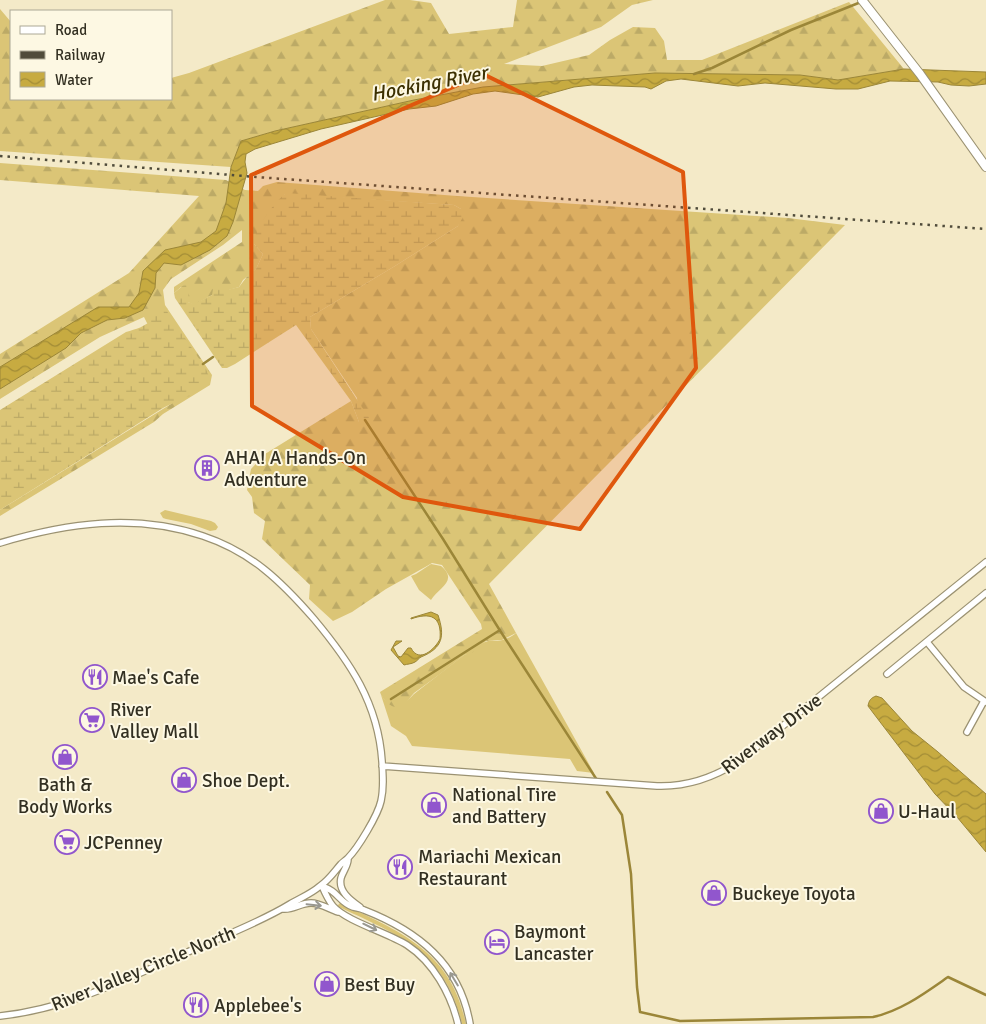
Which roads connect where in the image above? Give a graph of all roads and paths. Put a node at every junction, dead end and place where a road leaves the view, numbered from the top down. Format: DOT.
graph roads {
  1 [pos="862,0"];
  2 [pos="986,167"];
  3 [pos="0,543"];
  4 [pos="986,562"];
  5 [pos="986,593"];
  6 [pos="927,642"];
  7 [pos="887,674"];
  8 [pos="985,701"];
  9 [pos="967,732"];
  10 [pos="382,766"];
  11 [pos="348,859"];
  12 [pos="322,886"];
  13 [pos="362,908"];
  14 [pos="283,909"];
  15 [pos="344,914"];
  16 [pos="0,1016"];
  17 [pos="458,1024"];
  18 [pos="470,1024"];
  1 -- 2 [label="street"];
  3 -- 10 [label="street"];
  4 -- 10 [label="street, Riverway Drive"];
  5 -- 6 [label="street"];
  6 -- 7 [label="street"];
  6 -- 8 [label="street"];
  8 -- 9 [label="street"];
  10 -- 11 [label="street"];
  11 -- 12 [label="street, River Valley Circle North"];
  11 -- 13 [label="street"];
  12 -- 13 [label="street"];
  12 -- 14 [label="street, River Valley Circle North"];
  12 -- 15 [label="street"];
  18 -- 13 [label="street, one-way"];
  14 -- 15 [label="street, River Valley Circle North, one-way"];
  14 -- 16 [label="street, River Valley Circle North"];
  15 -- 17 [label="street, River Valley Circle North, one-way"];
}
